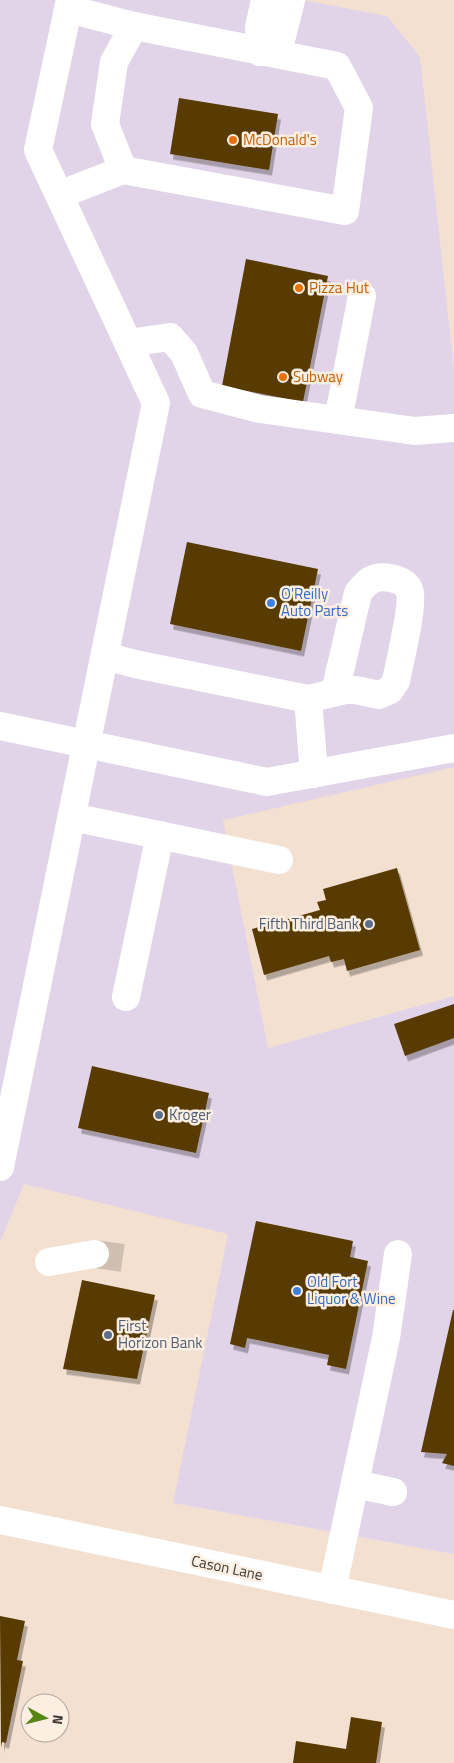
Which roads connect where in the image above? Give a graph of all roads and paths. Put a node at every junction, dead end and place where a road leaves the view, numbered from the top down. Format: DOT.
graph roads {
  1 [pos="264,0"];
  2 [pos="291,0"];
  3 [pos="69,5"];
  4 [pos="134,26"];
  5 [pos="260,52"];
  6 [pos="123,170"];
  7 [pos="59,195"];
  8 [pos="362,296"];
  9 [pos="128,343"];
  10 [pos="338,420"];
  11 [pos="454,428"];
  12 [pos="105,656"];
  13 [pos="335,692"];
  14 [pos="308,699"];
  15 [pos="0,726"];
  16 [pos="87,744"];
  17 [pos="454,748"];
  18 [pos="314,774"];
  19 [pos="72,817"];
  20 [pos="160,835"];
  21 [pos="279,860"];
  22 [pos="126,997"];
  23 [pos="0,1167"];
  24 [pos="95,1254"];
  25 [pos="398,1254"];
  26 [pos="49,1262"];
  27 [pos="355,1484"];
  28 [pos="393,1492"];
  29 [pos="0,1520"];
  30 [pos="332,1590"];
  31 [pos="454,1615"];
  1 -- 5 [label="street"];
  2 -- 5 [label="street"];
  3 -- 4 [label="street"];
  3 -- 7 [label="street"];
  4 -- 5 [label="street"];
  4 -- 6 [label="street"];
  5 -- 6 [label="street"];
  6 -- 7 [label="street"];
  7 -- 9 [label="street"];
  8 -- 10 [label="street"];
  9 -- 10 [label="street"];
  9 -- 12 [label="street"];
  10 -- 11 [label="street"];
  12 -- 14 [label="street"];
  12 -- 16 [label="street"];
  13 -- 14 [label="street"];
  14 -- 18 [label="street"];
  15 -- 16 [label="street"];
  16 -- 18 [label="street"];
  16 -- 19 [label="street"];
  17 -- 18 [label="street"];
  19 -- 20 [label="street"];
  19 -- 23 [label="street"];
  20 -- 21 [label="street"];
  20 -- 22 [label="street"];
  24 -- 26 [label="street"];
  25 -- 27 [label="street"];
  27 -- 28 [label="street"];
  27 -- 30 [label="street"];
  29 -- 30 [label="street, Cason Lane"];
  30 -- 31 [label="street, Cason Lane"];
}
